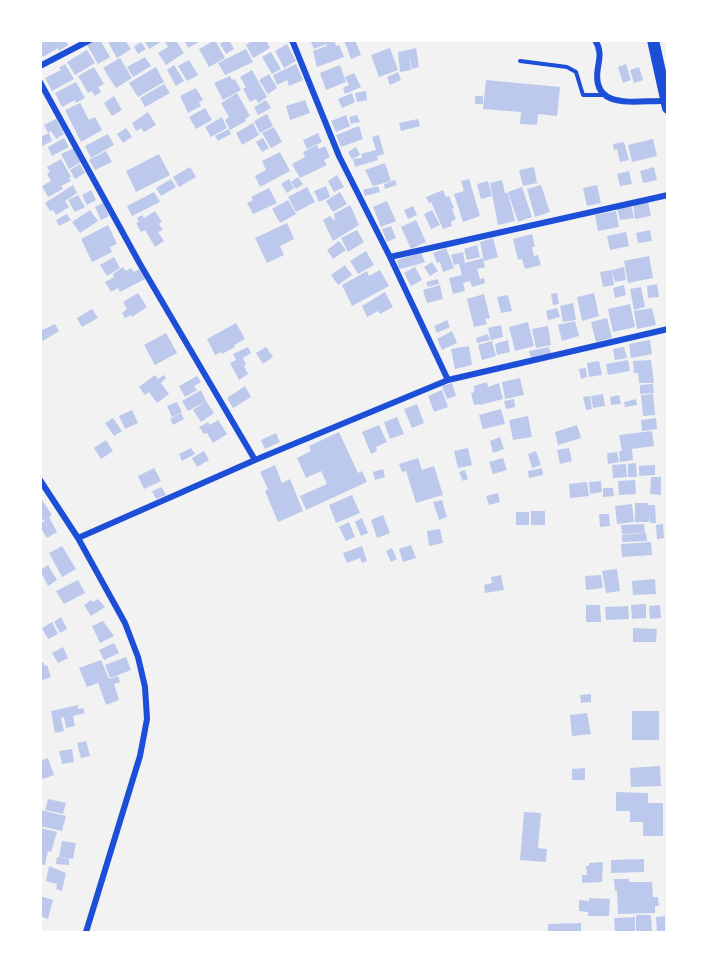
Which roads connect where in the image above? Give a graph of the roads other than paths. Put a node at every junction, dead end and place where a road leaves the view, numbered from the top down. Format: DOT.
graph roads {
  1 [pos="90,40"];
  2 [pos="292,40"];
  3 [pos="595,40"];
  4 [pos="653,40"];
  5 [pos="520,61"];
  6 [pos="40,66"];
  7 [pos="40,82"];
  8 [pos="603,95"];
  9 [pos="667,104"];
  10 [pos="668,195"];
  11 [pos="390,257"];
  12 [pos="668,329"];
  13 [pos="448,380"];
  14 [pos="255,460"];
  15 [pos="40,480"];
  16 [pos="78,538"];
  17 [pos="86,933"];
  1 -- 6 [label="street"];
  2 -- 11 [label="street"];
  3 -- 8 [label="street"];
  4 -- 9 [label="highway"];
  5 -- 8 [label="lane"];
  7 -- 14 [label="street"];
  8 -- 9 [label="street"];
  10 -- 11 [label="street"];
  11 -- 13 [label="street"];
  12 -- 13 [label="street"];
  13 -- 14 [label="street"];
  14 -- 16 [label="street"];
  15 -- 16 [label="street"];
  16 -- 17 [label="street"];
}
